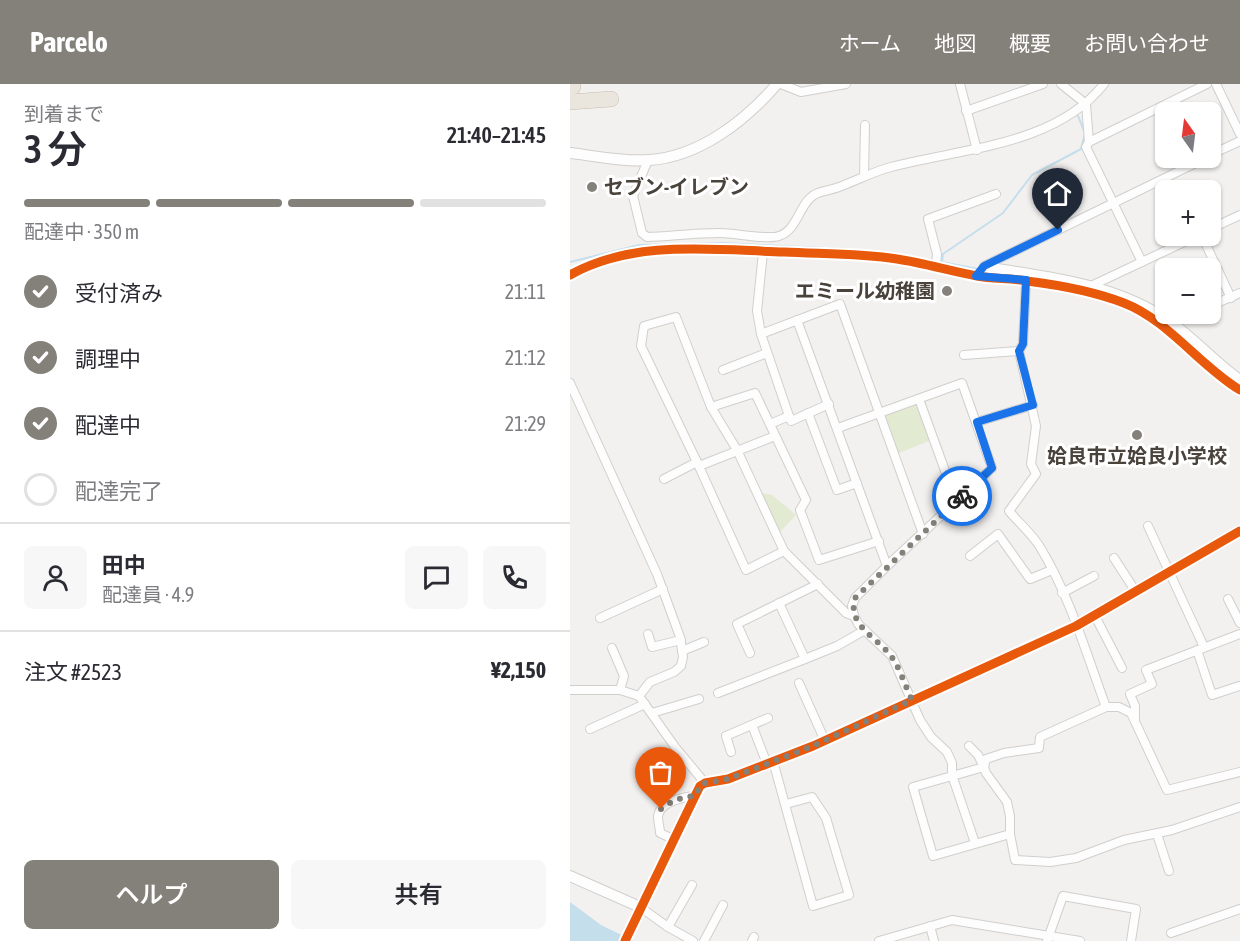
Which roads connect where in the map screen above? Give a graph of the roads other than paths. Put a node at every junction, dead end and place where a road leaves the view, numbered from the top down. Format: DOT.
graph roads {
  1 [pos="779,84"];
  2 [pos="846,84"];
  3 [pos="960,84"];
  4 [pos="1043,84"];
  5 [pos="1061,84"];
  6 [pos="1104,84"];
  7 [pos="1207,84"];
  8 [pos="1216,84"];
  9 [pos="611,99"];
  10 [pos="570,102"];
  11 [pos="1086,104"];
  12 [pos="966,111"];
  13 [pos="865,125"];
  14 [pos="1240,134"];
  15 [pos="1240,141"];
  16 [pos="1089,142"];
  17 [pos="977,150"];
  18 [pos="1221,150"];
  19 [pos="570,153"];
  20 [pos="648,160"];
  21 [pos="1185,168"];
  22 [pos="864,176"];
  23 [pos="996,194"];
  24 [pos="1113,202"];
  25 [pos="1240,215"];
  26 [pos="1221,224"];
  27 [pos="647,237"];
  28 [pos="1178,246"];
  29 [pos="1206,246"];
  30 [pos="645,252"];
  31 [pos="763,252"];
  32 [pos="1142,262"];
  33 [pos="936,265"];
  34 [pos="984,266"];
  35 [pos="570,275"];
  36 [pos="976,276"];
  37 [pos="1026,280"];
  38 [pos="1094,285"];
  39 [pos="1236,296"];
  40 [pos="1221,302"];
  41 [pos="1155,312"];
  42 [pos="797,320"];
  43 [pos="1171,324"];
  44 [pos="1175,324"];
  45 [pos="1166,331"];
  46 [pos="761,334"];
  47 [pos="1019,351"];
  48 [pos="766,353"];
  49 [pos="964,355"];
  50 [pos="1240,369"];
  51 [pos="723,370"];
  52 [pos="1231,373"];
  53 [pos="1240,379"];
  54 [pos="570,383"];
  55 [pos="1240,390"];
  56 [pos="919,399"];
  57 [pos="829,404"];
  58 [pos="1033,405"];
  59 [pos="711,407"];
  60 [pos="808,413"];
  61 [pos="878,413"];
  62 [pos="789,416"];
  63 [pos="977,422"];
  64 [pos="770,424"];
  65 [pos="838,428"];
  66 [pos="775,436"];
  67 [pos="737,450"];
  68 [pos="698,464"];
  69 [pos="664,479"];
  70 [pos="857,483"];
  71 [pos="956,501"];
  72 [pos="1148,526"];
  73 [pos="1240,531"];
  74 [pos="923,534"];
  75 [pos="879,542"];
  76 [pos="784,551"];
  77 [pos="970,556"];
  78 [pos="1114,558"];
  79 [pos="887,566"];
  80 [pos="1052,570"];
  81 [pos="1170,572"];
  82 [pos="1094,576"];
  83 [pos="818,584"];
  84 [pos="663,588"];
  85 [pos="1136,592"];
  86 [pos="1062,593"];
  87 [pos="1228,599"];
  88 [pos="779,603"];
  89 [pos="854,616"];
  90 [pos="1095,616"];
  91 [pos="600,618"];
  92 [pos="1240,623"];
  93 [pos="1076,626"];
  94 [pos="865,630"];
  95 [pos="648,634"];
  96 [pos="1240,634"];
  97 [pos="681,640"];
  98 [pos="704,642"];
  99 [pos="612,648"];
  100 [pos="1200,649"];
  101 [pos="682,651"];
  102 [pos="750,652"];
  103 [pos="805,659"];
  104 [pos="1122,668"];
  105 [pos="798,683"];
  106 [pos="1239,686"];
  107 [pos="570,690"];
  108 [pos="620,690"];
  109 [pos="718,693"];
  110 [pos="699,699"];
  111 [pos="642,700"];
  112 [pos="912,700"];
  113 [pos="1106,707"];
  114 [pos="652,713"];
  115 [pos="768,718"];
  116 [pos="1136,721"];
  117 [pos="752,725"];
  118 [pos="590,729"];
  119 [pos="825,741"];
  120 [pos="969,746"];
  121 [pos="731,752"];
  122 [pos="770,763"];
  123 [pos="984,767"];
  124 [pos="1240,772"];
  125 [pos="952,775"];
  126 [pos="705,783"];
  127 [pos="695,796"];
  128 [pos="786,804"];
  129 [pos="1240,807"];
  130 [pos="1010,834"];
  131 [pos="1157,834"];
  132 [pos="675,840"];
  133 [pos="975,843"];
  134 [pos="1169,871"];
  135 [pos="570,876"];
  136 [pos="692,885"];
  137 [pos="723,905"];
  138 [pos="1240,909"];
  139 [pos="639,912"];
  140 [pos="930,926"];
  141 [pos="668,927"];
  142 [pos="1171,933"];
  143 [pos="1048,938"];
  144 [pos="625,941"];
  145 [pos="693,941"];
  146 [pos="704,941"];
  147 [pos="879,941"];
  148 [pos="934,941"];
  149 [pos="1080,941"];
  150 [pos="1131,941"];
  1 -- 2 [label="street"];
  1 -- 20 [label="street"];
  3 -- 12 [label="street"];
  4 -- 12 [label="street"];
  5 -- 11 [label="street"];
  6 -- 11 [label="street"];
  7 -- 16 [label="street"];
  8 -- 14 [label="street"];
  9 -- 10 [label="highway"];
  11 -- 16 [label="street"];
  11 -- 17 [label="street"];
  12 -- 17 [label="street"];
  13 -- 22 [label="street"];
  15 -- 18 [label="street"];
  16 -- 24 [label="street"];
  17 -- 22 [label="street"];
  19 -- 20 [label="street"];
  20 -- 27 [label="street"];
  21 -- 24 [label="street"];
  22 -- 27 [label="street"];
  23 -- 33 [label="street"];
  24 -- 32 [label="street"];
  24 -- 34 [label="street"];
  25 -- 26 [label="street"];
  27 -- 30 [label="street"];
  28 -- 32 [label="street"];
  29 -- 39 [label="street"];
  30 -- 31 [label="street"];
  30 -- 35 [label="street"];
  31 -- 33 [label="street"];
  31 -- 46 [label="street"];
  32 -- 38 [label="street"];
  33 -- 36 [label="street"];
  34 -- 36 [label="street"];
  34 -- 38 [label="street"];
  36 -- 37 [label="street"];
  37 -- 45 [label="street"];
  37 -- 47 [label="street"];
  38 -- 41 [label="street"];
  39 -- 40 [label="street"];
  42 -- 46 [label="street"];
  42 -- 57 [label="street"];
  42 -- 61 [label="street"];
  43 -- 45 [label="street"];
  44 -- 52 [label="street"];
  45 -- 55 [label="street"];
  46 -- 48 [label="street"];
  47 -- 49 [label="street"];
  47 -- 58 [label="street"];
  48 -- 51 [label="street"];
  48 -- 62 [label="street"];
  50 -- 52 [label="street"];
  52 -- 53 [label="street"];
  54 -- 84 [label="street"];
  56 -- 61 [label="street"];
  56 -- 63 [label="street"];
  56 -- 71 [label="street"];
  57 -- 60 [label="street"];
  57 -- 65 [label="street"];
  58 -- 63 [label="street"];
  58 -- 80 [label="street"];
  59 -- 64 [label="street"];
  59 -- 67 [label="street"];
  59 -- 68 [label="street"];
  60 -- 62 [label="street"];
  60 -- 70 [label="street"];
  61 -- 65 [label="street"];
  61 -- 74 [label="street"];
  62 -- 64 [label="street"];
  63 -- 71 [label="street"];
  64 -- 66 [label="street"];
  65 -- 70 [label="street"];
  66 -- 67 [label="street"];
  66 -- 75 [label="street"];
  67 -- 68 [label="street"];
  67 -- 76 [label="street"];
  68 -- 69 [label="street"];
  68 -- 76 [label="street"];
  70 -- 75 [label="street"];
  71 -- 74 [label="street"];
  72 -- 81 [label="street"];
  73 -- 81 [label="street"];
  74 -- 79 [label="street"];
  75 -- 79 [label="street"];
  76 -- 83 [label="street"];
  77 -- 80 [label="street"];
  78 -- 85 [label="street"];
  79 -- 89 [label="street"];
  80 -- 86 [label="street"];
  81 -- 85 [label="street"];
  81 -- 100 [label="street"];
  82 -- 86 [label="street"];
  83 -- 88 [label="street"];
  83 -- 89 [label="street"];
  84 -- 91 [label="street"];
  84 -- 97 [label="street"];
  85 -- 90 [label="street"];
  86 -- 93 [label="street"];
  87 -- 92 [label="street"];
  88 -- 102 [label="street"];
  88 -- 103 [label="street"];
  89 -- 94 [label="street"];
  90 -- 93 [label="street"];
  90 -- 104 [label="street"];
  93 -- 112 [label="street"];
  93 -- 113 [label="street"];
  94 -- 103 [label="street"];
  94 -- 112 [label="street"];
  95 -- 97 [label="street"];
  96 -- 100 [label="street"];
  97 -- 101 [label="street"];
  98 -- 101 [label="street"];
  99 -- 108 [label="street"];
  100 -- 106 [label="street"];
  100 -- 116 [label="street"];
  101 -- 111 [label="street"];
  103 -- 109 [label="street"];
  105 -- 119 [label="street"];
  107 -- 108 [label="street"];
  108 -- 111 [label="street"];
  110 -- 114 [label="street"];
  111 -- 114 [label="street"];
  111 -- 118 [label="street"];
  112 -- 119 [label="street"];
  112 -- 125 [label="street"];
  113 -- 116 [label="street"];
  113 -- 123 [label="street"];
  114 -- 126 [label="street"];
  115 -- 117 [label="street"];
  116 -- 124 [label="street"];
  117 -- 121 [label="street"];
  117 -- 122 [label="street"];
  119 -- 122 [label="street"];
  120 -- 123 [label="street"];
  122 -- 126 [label="street"];
  122 -- 128 [label="street"];
  123 -- 125 [label="street"];
  123 -- 130 [label="street"];
  125 -- 133 [label="street"];
  125 -- 133 [label="street"];
  126 -- 127 [label="street"];
  127 -- 132 [label="street"];
  127 -- 132 [label="street"];
  128 -- 128 [label="street"];
  129 -- 131 [label="street"];
  130 -- 131 [label="street"];
  130 -- 133 [label="street"];
  131 -- 134 [label="street"];
  132 -- 139 [label="street"];
  135 -- 139 [label="street"];
  136 -- 141 [label="street"];
  137 -- 146 [label="street"];
  138 -- 142 [label="street"];
  139 -- 141 [label="street"];
  139 -- 144 [label="street"];
  140 -- 143 [label="street"];
  140 -- 147 [label="street"];
  140 -- 148 [label="street"];
  141 -- 145 [label="street"];
  143 -- 149 [label="street"];
  143 -- 150 [label="street"];
}
